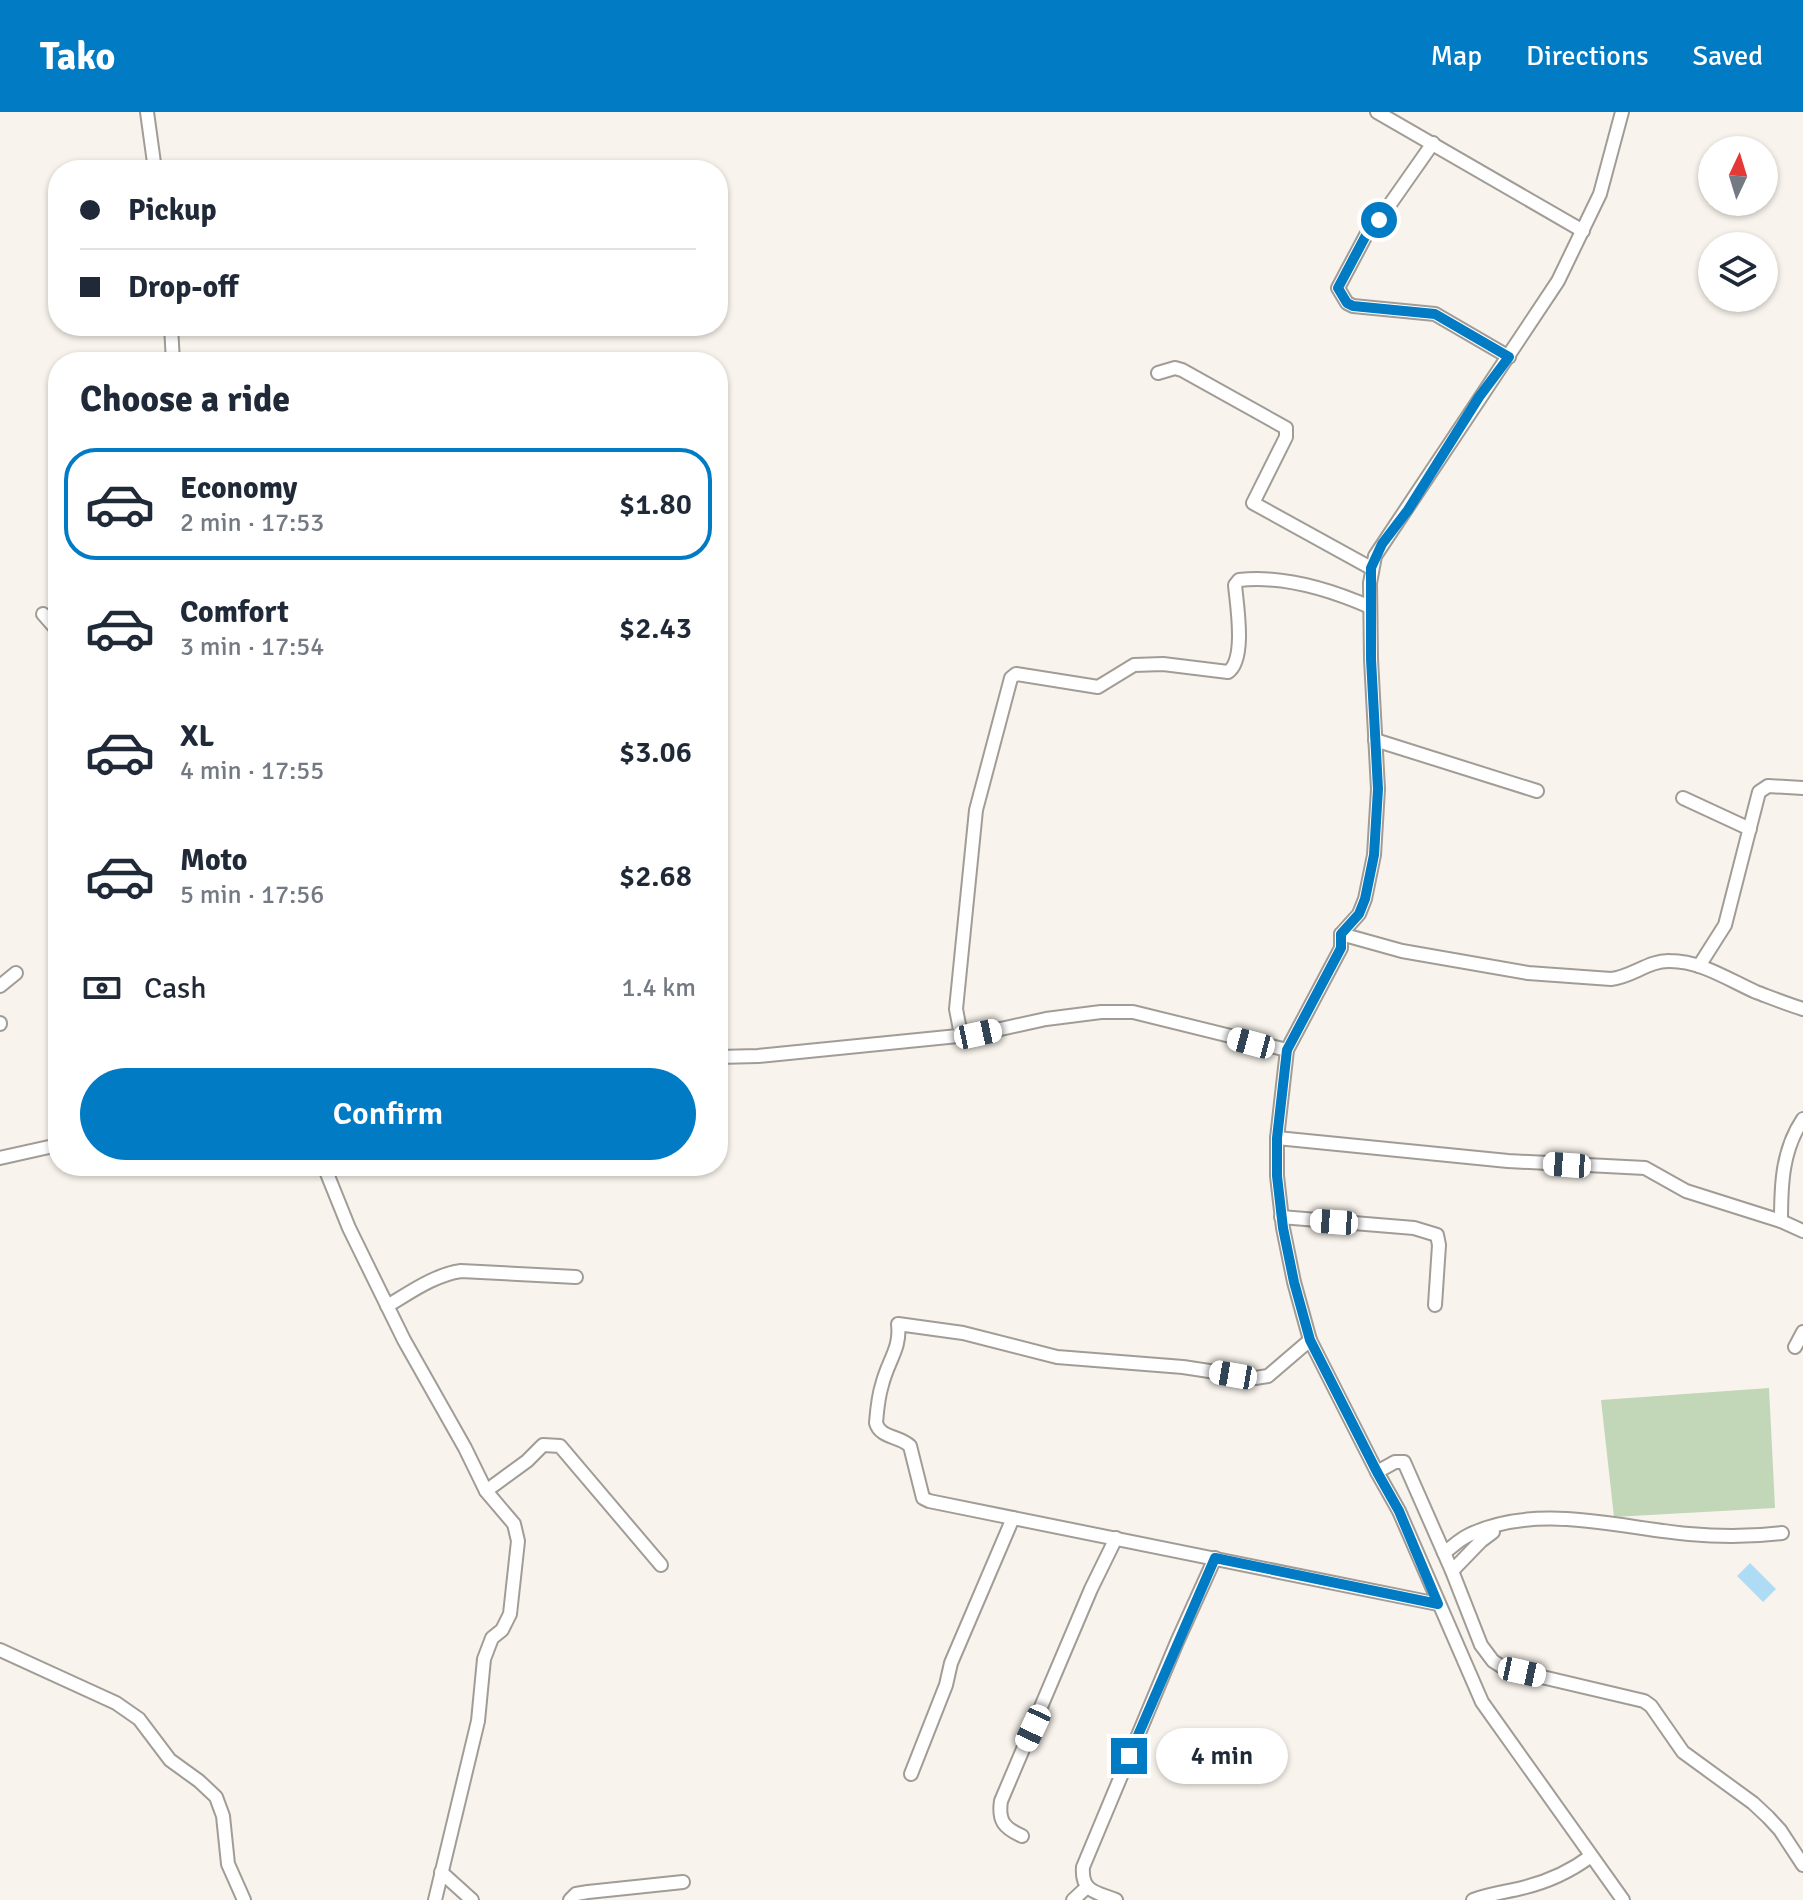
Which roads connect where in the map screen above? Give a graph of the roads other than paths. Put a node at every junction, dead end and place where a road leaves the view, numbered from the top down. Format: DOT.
graph roads {
  1 [pos="147,112"];
  2 [pos="1377,112"];
  3 [pos="1622,112"];
  4 [pos="1433,143"];
  5 [pos="154,160"];
  6 [pos="1583,231"];
  7 [pos="1509,357"];
  8 [pos="1158,373"];
  9 [pos="1371,568"];
  10 [pos="1370,607"];
  11 [pos="43,614"];
  12 [pos="48,620"];
  13 [pos="1375,740"];
  14 [pos="1803,788"];
  15 [pos="1537,791"];
  16 [pos="1683,798"];
  17 [pos="1750,829"];
  18 [pos="1341,934"];
  19 [pos="1699,966"];
  20 [pos="16,973"];
  21 [pos="0,986"];
  22 [pos="1803,1009"];
  23 [pos="961,1035"];
  24 [pos="1287,1050"];
  25 [pos="728,1057"];
  26 [pos="1803,1119"];
  27 [pos="1277,1138"];
  28 [pos="48,1147"];
  29 [pos="0,1158"];
  30 [pos="328,1176"];
  31 [pos="1281,1217"];
  32 [pos="1781,1221"];
  33 [pos="1803,1231"];
  34 [pos="576,1277"];
  35 [pos="1435,1305"];
  36 [pos="387,1306"];
  37 [pos="1803,1332"];
  38 [pos="1310,1340"];
  39 [pos="1795,1347"];
  40 [pos="1377,1472"];
  41 [pos="486,1491"];
  42 [pos="1013,1518"];
  43 [pos="1506,1524"];
  44 [pos="1782,1533"];
  45 [pos="1116,1538"];
  46 [pos="1444,1553"];
  47 [pos="1215,1558"];
  48 [pos="661,1565"];
  49 [pos="1452,1571"];
  50 [pos="1438,1604"];
  51 [pos="0,1650"];
  52 [pos="911,1774"];
  53 [pos="1022,1836"];
  54 [pos="1591,1856"];
  55 [pos="1803,1865"];
  56 [pos="441,1872"];
  57 [pos="683,1882"];
  58 [pos="1087,1887"];
  59 [pos="244,1900"];
  60 [pos="435,1900"];
  61 [pos="472,1900"];
  62 [pos="570,1900"];
  63 [pos="1073,1900"];
  64 [pos="1116,1900"];
  65 [pos="1473,1900"];
  66 [pos="1623,1900"];
  1 -- 5 [label="street"];
  2 -- 4 [label="street"];
  3 -- 6 [label="street"];
  4 -- 6 [label="street"];
  4 -- 7 [label="street"];
  6 -- 7 [label="street"];
  7 -- 9 [label="street"];
  8 -- 9 [label="street"];
  9 -- 10 [label="street"];
  10 -- 13 [label="street"];
  10 -- 23 [label="street"];
  11 -- 12 [label="street"];
  13 -- 15 [label="street"];
  13 -- 18 [label="street"];
  14 -- 17 [label="street"];
  16 -- 17 [label="street"];
  17 -- 19 [label="street"];
  18 -- 19 [label="street"];
  18 -- 24 [label="street"];
  19 -- 22 [label="street"];
  20 -- 21 [label="street"];
  23 -- 24 [label="street"];
  23 -- 25 [label="street"];
  24 -- 27 [label="street"];
  26 -- 32 [label="street"];
  27 -- 31 [label="street"];
  27 -- 32 [label="street"];
  28 -- 29 [label="street"];
  30 -- 36 [label="street"];
  31 -- 35 [label="street"];
  31 -- 38 [label="street"];
  32 -- 33 [label="street"];
  34 -- 36 [label="street"];
  36 -- 41 [label="street"];
  37 -- 39 [label="street"];
  38 -- 40 [label="street"];
  38 -- 42 [label="street"];
  40 -- 46 [label="street"];
  40 -- 50 [label="street"];
  41 -- 48 [label="street"];
  41 -- 56 [label="street"];
  42 -- 45 [label="street"];
  42 -- 52 [label="street"];
  43 -- 44 [label="street"];
  43 -- 46 [label="street"];
  43 -- 49 [label="street"];
  45 -- 47 [label="street"];
  45 -- 53 [label="street"];
  46 -- 49 [label="street"];
  47 -- 50 [label="street"];
  47 -- 58 [label="street"];
  49 -- 55 [label="street"];
  50 -- 54 [label="street"];
  51 -- 59 [label="street"];
  54 -- 65 [label="street"];
  54 -- 66 [label="street"];
  56 -- 60 [label="street"];
  56 -- 61 [label="street"];
  57 -- 62 [label="street"];
  58 -- 63 [label="street"];
  58 -- 64 [label="street"];
}
